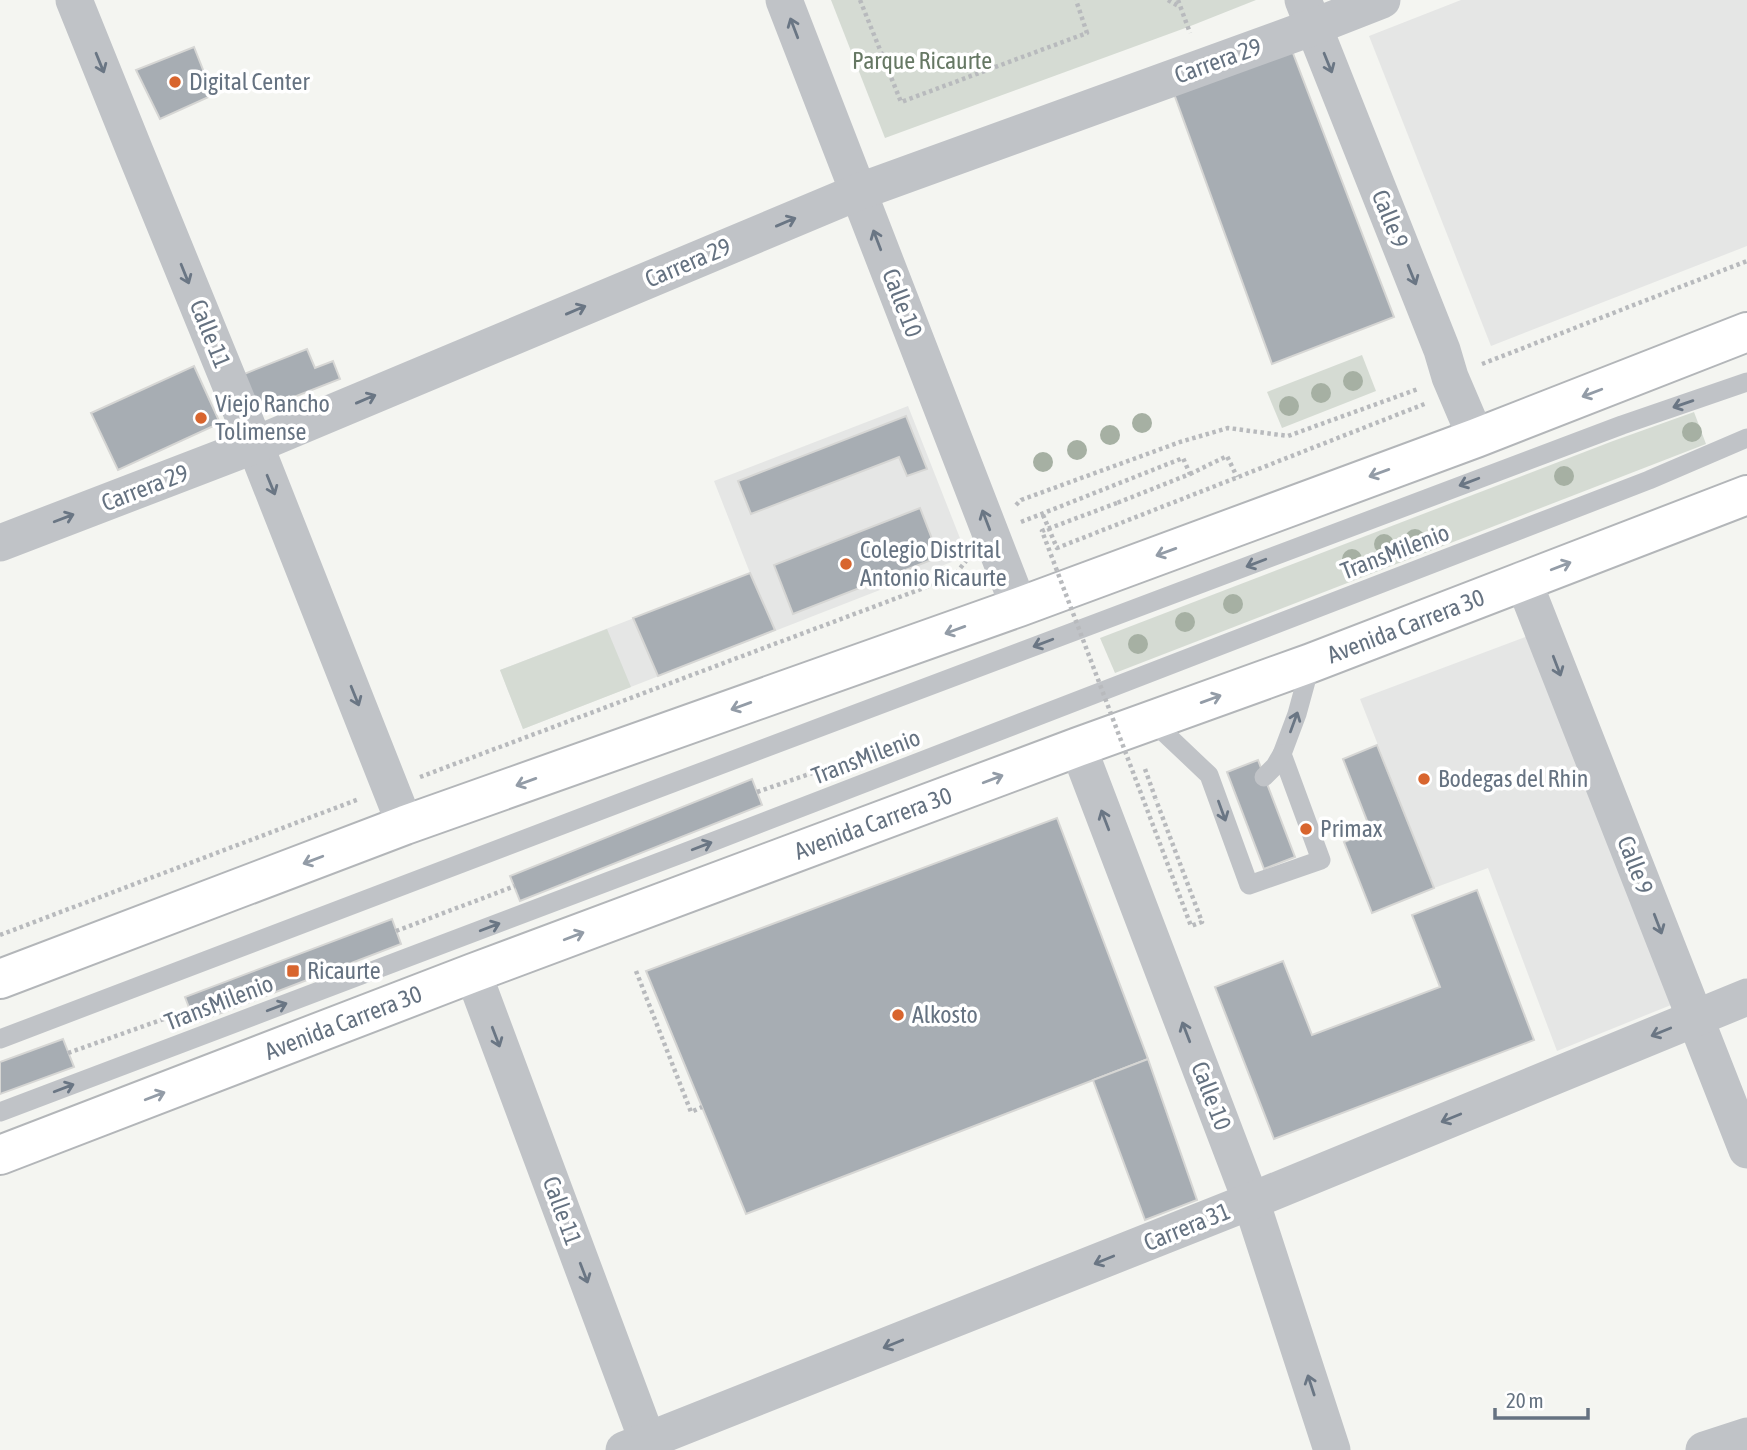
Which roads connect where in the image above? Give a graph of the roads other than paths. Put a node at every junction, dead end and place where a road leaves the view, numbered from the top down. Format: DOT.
graph roads {
  1 [pos="74,0"];
  2 [pos="784,0"];
  3 [pos="1382,0"];
  4 [pos="1308,13"];
  5 [pos="858,192"];
  6 [pos="1747,332"];
  7 [pos="1747,382"];
  8 [pos="1476,438"];
  9 [pos="1747,438"];
  10 [pos="256,445"];
  11 [pos="1747,495"];
  12 [pos="0,543"];
  13 [pos="1523,580"];
  14 [pos="1019,607"];
  15 [pos="1311,663"];
  16 [pos="1152,721"];
  17 [pos="1078,747"];
  18 [pos="1282,754"];
  19 [pos="1209,775"];
  20 [pos="1264,777"];
  21 [pos="1233,788"];
  22 [pos="405,825"];
  23 [pos="473,972"];
  24 [pos="0,979"];
  25 [pos="1747,997"];
  26 [pos="1695,1018"];
  27 [pos="0,1039"];
  28 [pos="0,1112"];
  29 [pos="1747,1150"];
  30 [pos="0,1155"];
  31 [pos="1251,1201"];
  32 [pos="1747,1436"];
  33 [pos="641,1447"];
  34 [pos="1332,1450"];
  35 [pos="1704,1450"];
  1 -- 10 [label="street, Calle 11, one-way"];
  5 -- 2 [label="street, Calle 10, one-way"];
  3 -- 4 [label="street, Carrera 29"];
  4 -- 5 [label="street, Carrera 29"];
  4 -- 8 [label="street, Calle 9, one-way"];
  10 -- 5 [label="street, Carrera 29, one-way"];
  14 -- 5 [label="street, Calle 10, one-way"];
  6 -- 8 [label="highway, one-way"];
  7 -- 27 [label="lane, TransMilenio, one-way"];
  8 -- 14 [label="highway, one-way"];
  28 -- 9 [label="lane, TransMilenio, one-way"];
  12 -- 10 [label="street, Carrera 29, one-way"];
  10 -- 22 [label="street, Calle 11, one-way"];
  13 -- 11 [label="highway, Avenida Carrera 30, one-way"];
  13 -- 15 [label="highway, Avenida Carrera 30"];
  13 -- 26 [label="street, Calle 9, one-way"];
  14 -- 22 [label="highway, one-way"];
  16 -- 15 [label="highway, Avenida Carrera 30, one-way"];
  18 -- 15 [label="lane, one-way"];
  16 -- 17 [label="highway, Avenida Carrera 30"];
  16 -- 19 [label="lane"];
  23 -- 17 [label="highway, Avenida Carrera 30, one-way"];
  31 -- 17 [label="street, Calle 10, one-way"];
  19 -- 18 [label="lane, one-way"];
  18 -- 20 [label="lane"];
  19 -- 21 [label="lane"];
  22 -- 24 [label="highway, one-way"];
  30 -- 23 [label="highway, Avenida Carrera 30, one-way"];
  23 -- 33 [label="street, Calle 11, one-way"];
  25 -- 26 [label="street, Carrera 31"];
  26 -- 29 [label="street, Calle 9"];
  26 -- 31 [label="street, Carrera 31, one-way"];
  31 -- 33 [label="street, Carrera 31, one-way"];
  34 -- 31 [label="street, Calle 10, one-way"];
  32 -- 35 [label="street"];
}
